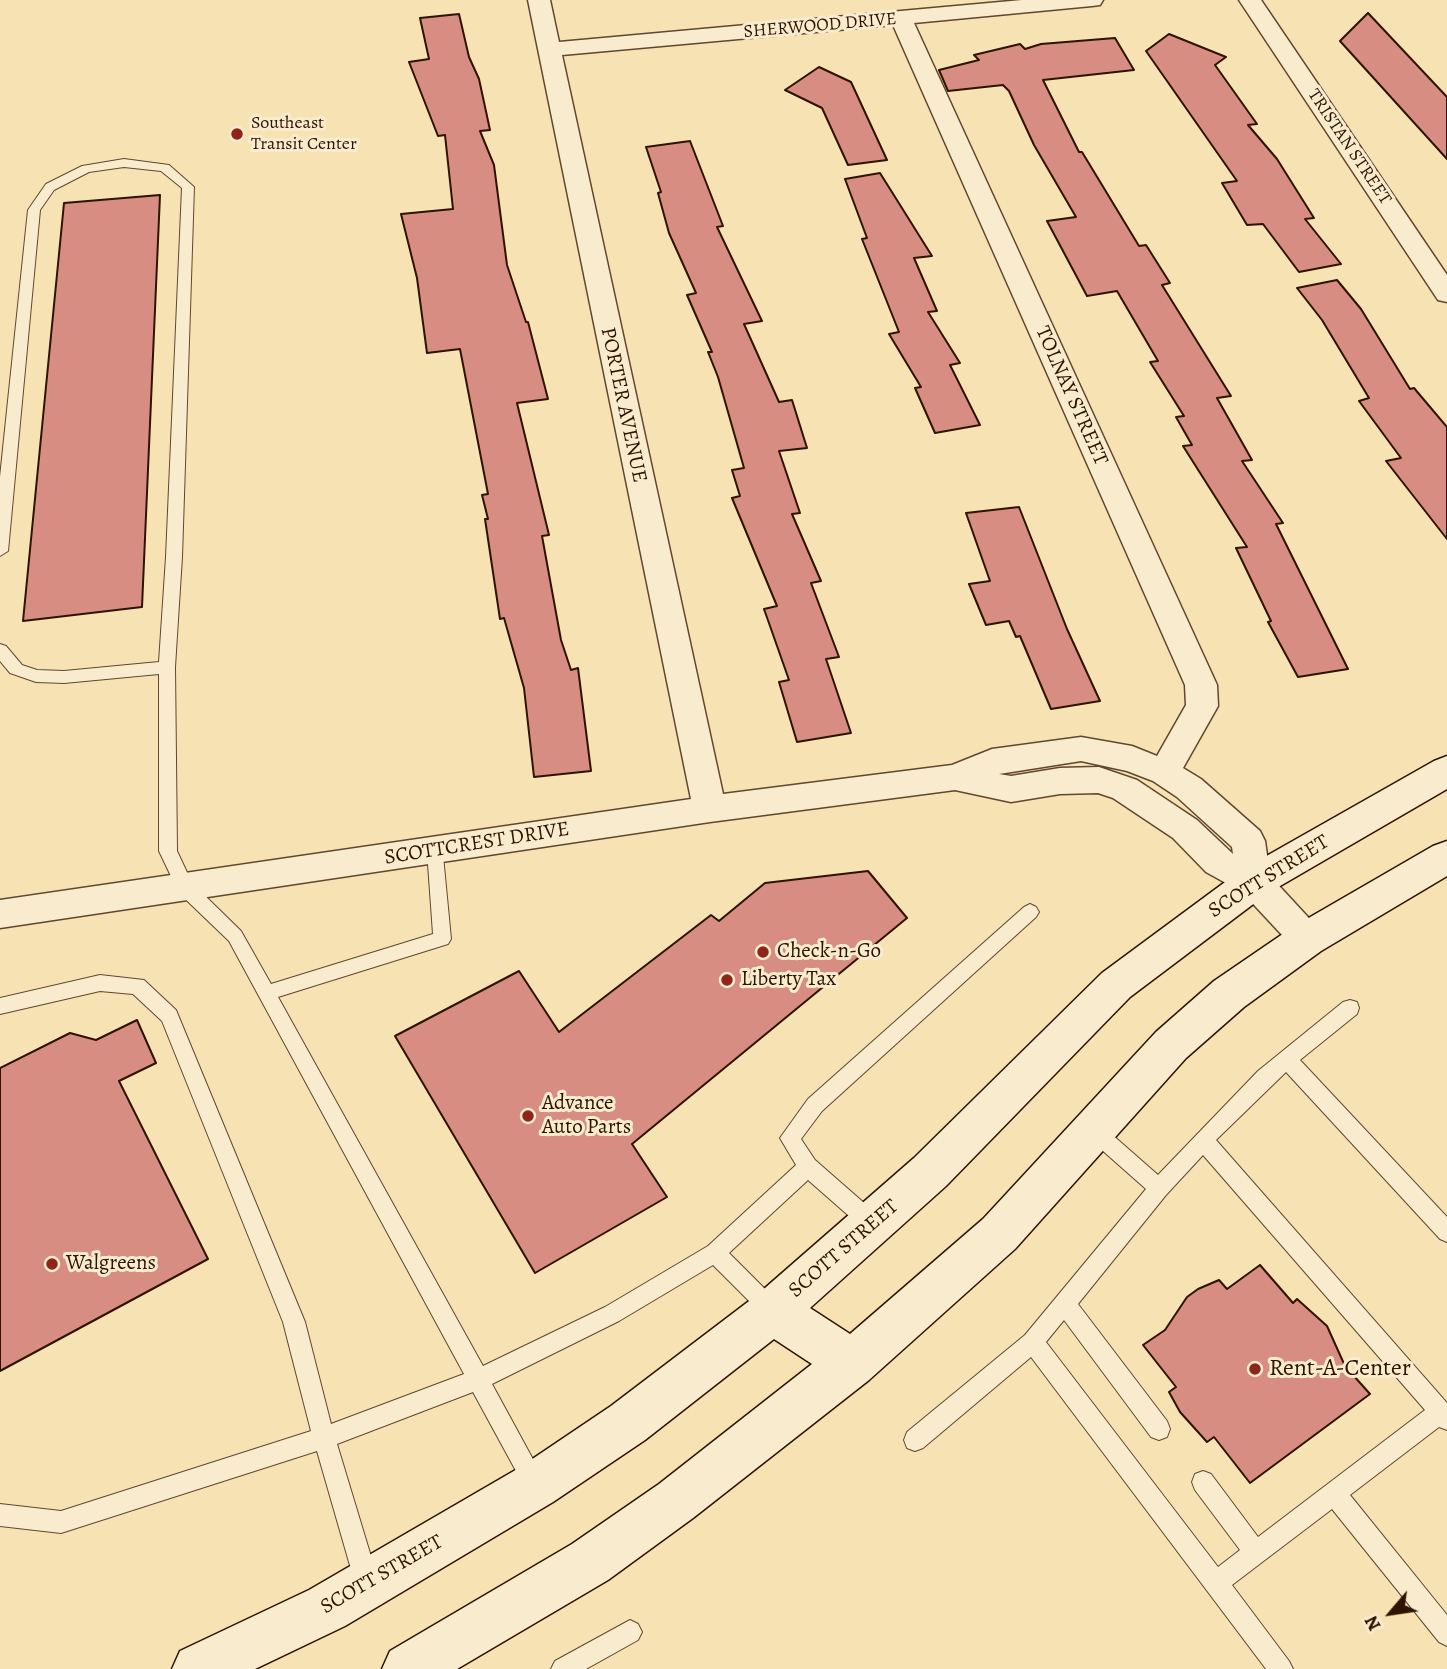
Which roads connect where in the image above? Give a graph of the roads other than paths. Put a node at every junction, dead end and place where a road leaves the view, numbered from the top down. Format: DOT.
graph roads {
  1 [pos="539,0"];
  2 [pos="1091,0"];
  3 [pos="1250,0"];
  4 [pos="901,19"];
  5 [pos="548,50"];
  6 [pos="1447,294"];
  7 [pos="0,551"];
  8 [pos="0,650"];
  9 [pos="167,667"];
  10 [pos="1447,771"];
  11 [pos="1164,772"];
  12 [pos="955,777"];
  13 [pos="710,809"];
  14 [pos="436,850"];
  15 [pos="1447,857"];
  16 [pos="1254,882"];
  17 [pos="185,888"];
  18 [pos="1030,912"];
  19 [pos="0,914"];
  20 [pos="1307,939"];
  21 [pos="267,993"];
  22 [pos="0,1006"];
  23 [pos="1350,1009"];
  24 [pos="1286,1059"];
  25 [pos="1093,1130"];
  26 [pos="1203,1140"];
  27 [pos="808,1167"];
  28 [pos="1159,1188"];
  29 [pos="872,1223"];
  30 [pos="1447,1232"];
  31 [pos="715,1252"];
  32 [pos="1064,1303"];
  33 [pos="773,1311"];
  34 [pos="1033,1342"];
  35 [pos="852,1363"];
  36 [pos="480,1379"];
  37 [pos="1444,1415"];
  38 [pos="1159,1429"];
  39 [pos="324,1438"];
  40 [pos="915,1440"];
  41 [pos="1203,1482"];
  42 [pos="536,1485"];
  43 [pos="1334,1493"];
  44 [pos="0,1515"];
  45 [pos="1256,1552"];
  46 [pos="1216,1583"];
  47 [pos="368,1584"];
  48 [pos="630,1632"];
  49 [pos="1447,1634"];
  50 [pos="198,1669"];
  51 [pos="408,1669"];
  52 [pos="563,1669"];
  53 [pos="1281,1669"];
  1 -- 5 [label="street, PORTER AVENUE"];
  2 -- 4 [label="street, SHERWOOD DRIVE"];
  3 -- 6 [label="street, TRISTAN STREET"];
  4 -- 5 [label="street, SHERWOOD DRIVE"];
  4 -- 11 [label="street, TOLNAY STREET"];
  5 -- 13 [label="street, PORTER AVENUE"];
  7 -- 9 [label="lane"];
  8 -- 9 [label="lane"];
  9 -- 17 [label="lane"];
  10 -- 16 [label="main road, SCOTT STREET"];
  11 -- 12 [label="street, SCOTTCREST DRIVE"];
  11 -- 16 [label="street, SCOTTCREST DRIVE"];
  12 -- 13 [label="street, SCOTTCREST DRIVE"];
  12 -- 16 [label="street, SCOTTCREST DRIVE"];
  13 -- 14 [label="street, SCOTTCREST DRIVE"];
  14 -- 17 [label="street, SCOTTCREST DRIVE"];
  14 -- 21 [label="lane"];
  15 -- 20 [label="main road"];
  16 -- 20 [label="street, SCOTTCREST DRIVE"];
  16 -- 29 [label="main road, SCOTT STREET"];
  17 -- 19 [label="street, SCOTTCREST DRIVE"];
  17 -- 21 [label="lane"];
  18 -- 27 [label="lane"];
  20 -- 25 [label="main road"];
  21 -- 36 [label="lane"];
  22 -- 39 [label="lane"];
  23 -- 24 [label="lane"];
  24 -- 26 [label="lane"];
  24 -- 30 [label="lane"];
  25 -- 28 [label="lane"];
  25 -- 35 [label="main road"];
  26 -- 28 [label="lane"];
  26 -- 37 [label="lane"];
  27 -- 29 [label="lane"];
  27 -- 31 [label="lane"];
  28 -- 32 [label="lane"];
  29 -- 33 [label="main road, SCOTT STREET"];
  31 -- 33 [label="lane"];
  31 -- 36 [label="lane"];
  32 -- 34 [label="lane"];
  32 -- 38 [label="lane"];
  33 -- 35 [label="main road"];
  33 -- 42 [label="main road, SCOTT STREET"];
  34 -- 40 [label="lane"];
  34 -- 46 [label="lane"];
  35 -- 51 [label="main road"];
  36 -- 39 [label="lane"];
  36 -- 42 [label="lane"];
  37 -- 43 [label="lane"];
  39 -- 44 [label="lane"];
  39 -- 47 [label="lane"];
  41 -- 45 [label="lane"];
  42 -- 47 [label="main road, SCOTT STREET"];
  43 -- 45 [label="lane"];
  43 -- 49 [label="lane"];
  45 -- 46 [label="lane"];
  46 -- 53 [label="lane"];
  47 -- 50 [label="main road, SCOTT STREET"];
  48 -- 52 [label="lane"];
}
